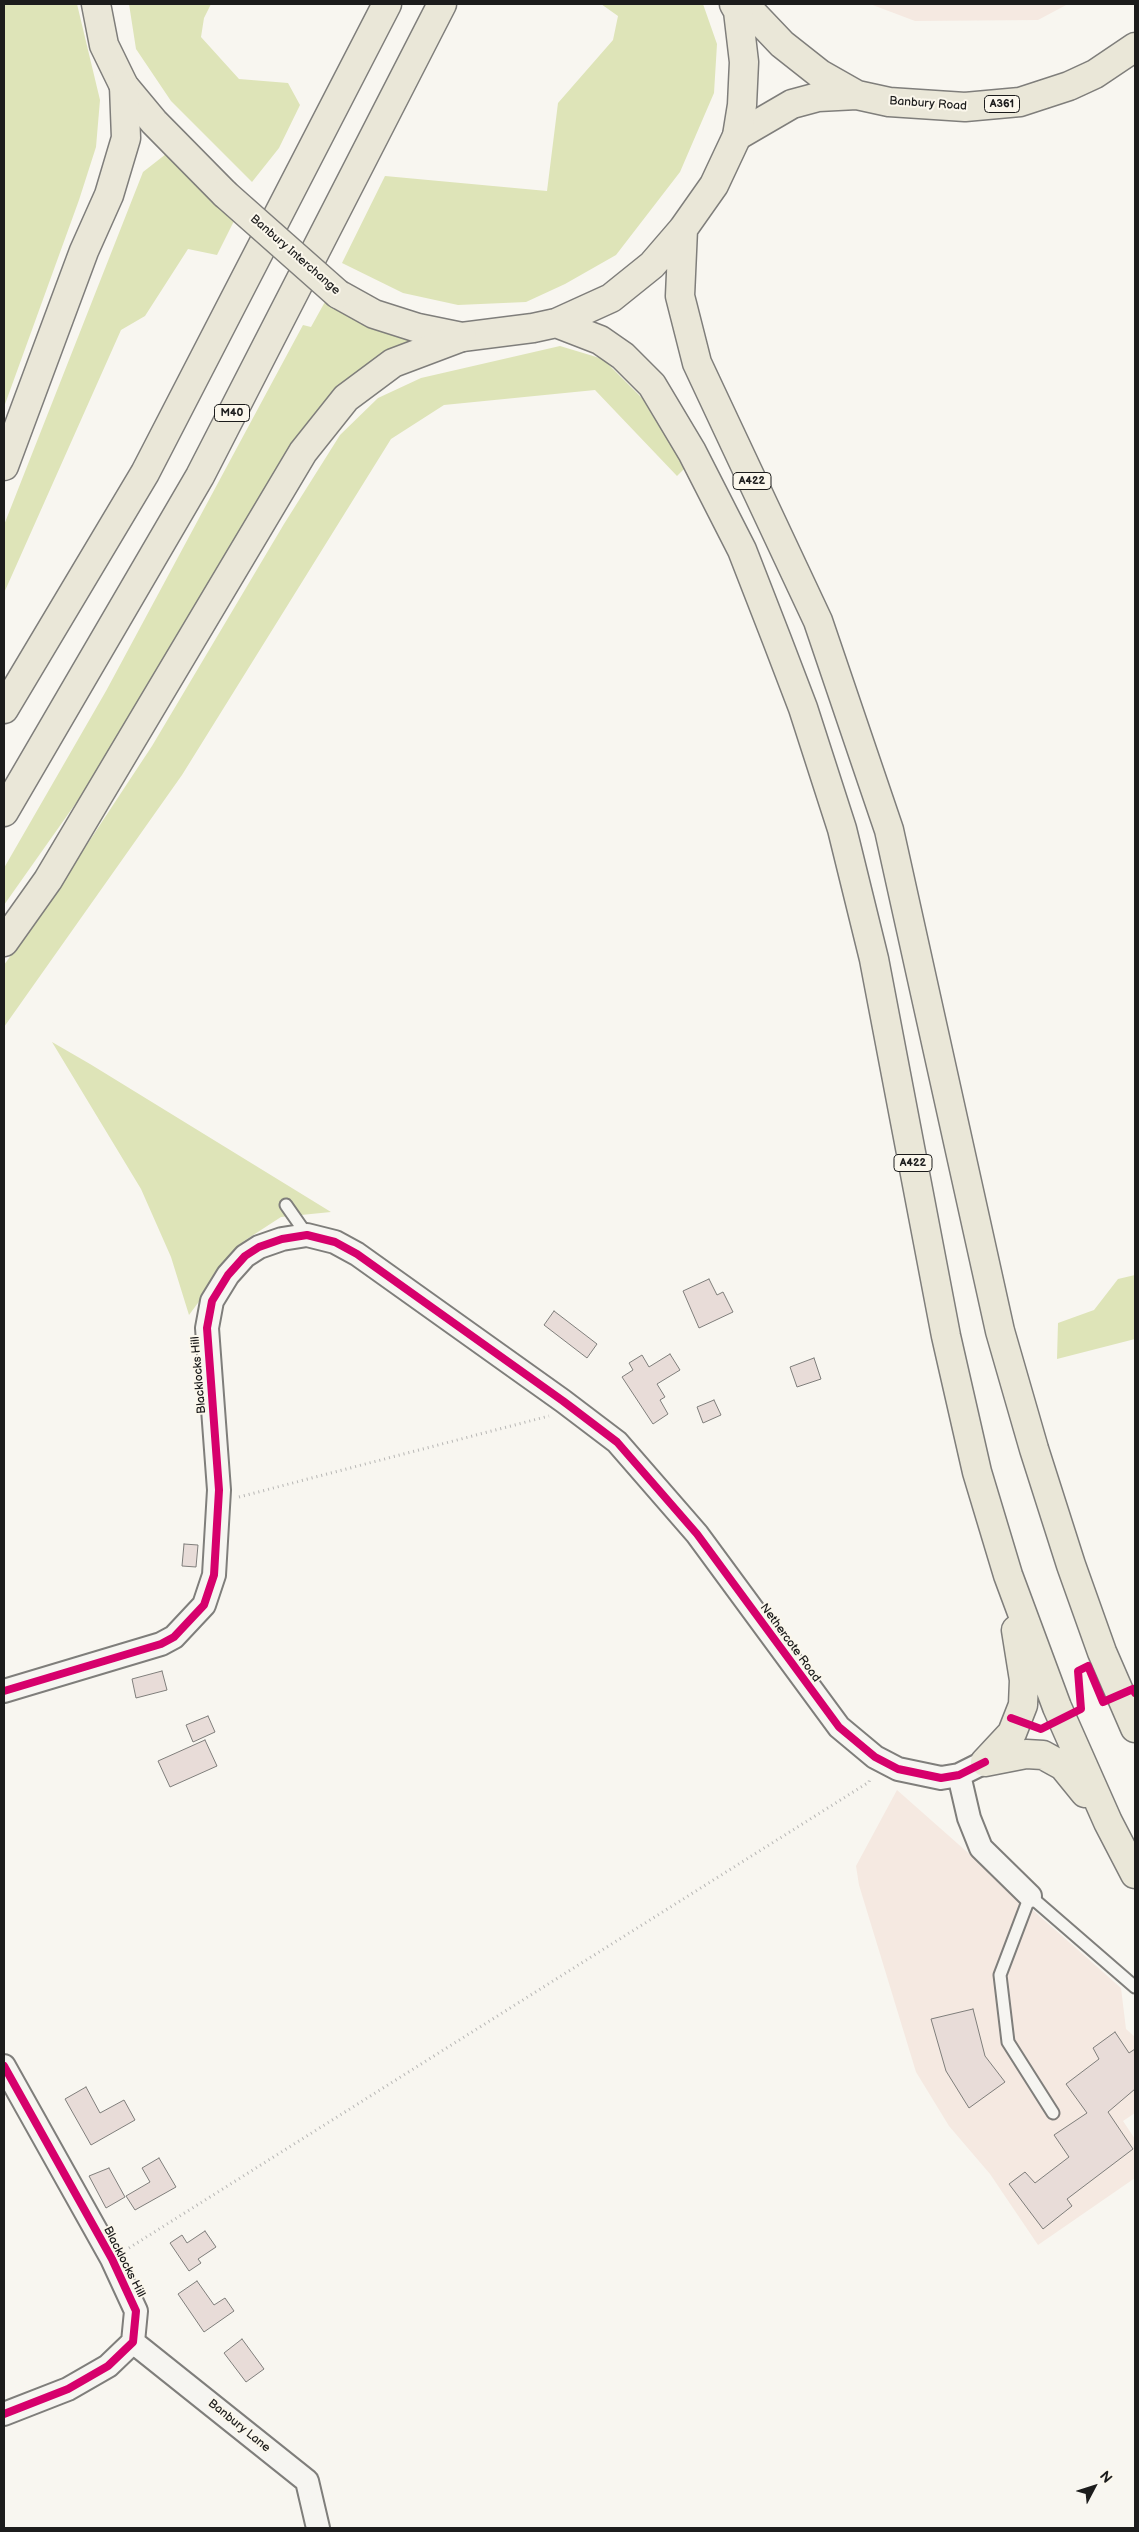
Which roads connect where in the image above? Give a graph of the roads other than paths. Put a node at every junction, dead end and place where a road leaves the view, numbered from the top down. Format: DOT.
graph roads {
  1 [pos="96,4"];
  2 [pos="387,4"];
  3 [pos="442,4"];
  4 [pos="734,4"];
  5 [pos="744,4"];
  6 [pos="1135,47"];
  7 [pos="124,86"];
  8 [pos="857,95"];
  9 [pos="737,136"];
  10 [pos="684,229"];
  11 [pos="556,323"];
  12 [pos="462,337"];
  13 [pos="4,466"];
  14 [pos="4,709"];
  15 [pos="4,812"];
  16 [pos="4,942"];
  17 [pos="286,1205"];
  18 [pos="308,1235"];
  19 [pos="618,1444"];
  20 [pos="1008,1575"];
  21 [pos="4,1690"];
  22 [pos="1135,1728"];
  23 [pos="985,1762"];
  24 [pos="959,1774"];
  25 [pos="1108,1822"];
  26 [pos="1135,1874"];
  27 [pos="1030,1896"];
  28 [pos="1135,1987"];
  29 [pos="4,2066"];
  30 [pos="1053,2113"];
  31 [pos="133,2342"];
  32 [pos="4,2414"];
  33 [pos="318,2528"];
  1 -- 7 [label="main road, Banbury Interchange"];
  2 -- 14 [label="main road"];
  3 -- 15 [label="main road, M40"];
  4 -- 9 [label="main road, Banbury Interchange"];
  5 -- 8 [label="main road, Banbury Road / A361"];
  6 -- 8 [label="main road, Banbury Road / A361"];
  7 -- 12 [label="main road, Banbury Interchange, bridge"];
  7 -- 13 [label="main road"];
  8 -- 9 [label="main road, Banbury Road / A361"];
  9 -- 10 [label="main road, Banbury Interchange"];
  10 -- 11 [label="main road, Banbury Interchange"];
  10 -- 22 [label="main road, A422"];
  11 -- 12 [label="main road, Banbury Interchange"];
  11 -- 20 [label="main road, A422"];
  12 -- 16 [label="main road"];
  17 -- 18 [label="lane"];
  18 -- 19 [label="street, Blacklocks Hill"];
  18 -- 21 [label="street, Blacklocks Hill"];
  19 -- 24 [label="street, Nethercote Road"];
  20 -- 23 [label="main road"];
  20 -- 25 [label="main road, A422"];
  23 -- 24 [label="street, Nethercote Road"];
  23 -- 25 [label="main road"];
  24 -- 27 [label="street"];
  25 -- 26 [label="main road, A422"];
  27 -- 28 [label="lane"];
  27 -- 30 [label="lane"];
  29 -- 31 [label="street, Blacklocks Hill"];
  31 -- 32 [label="street"];
  31 -- 33 [label="street, Banbury Lane"];
}
